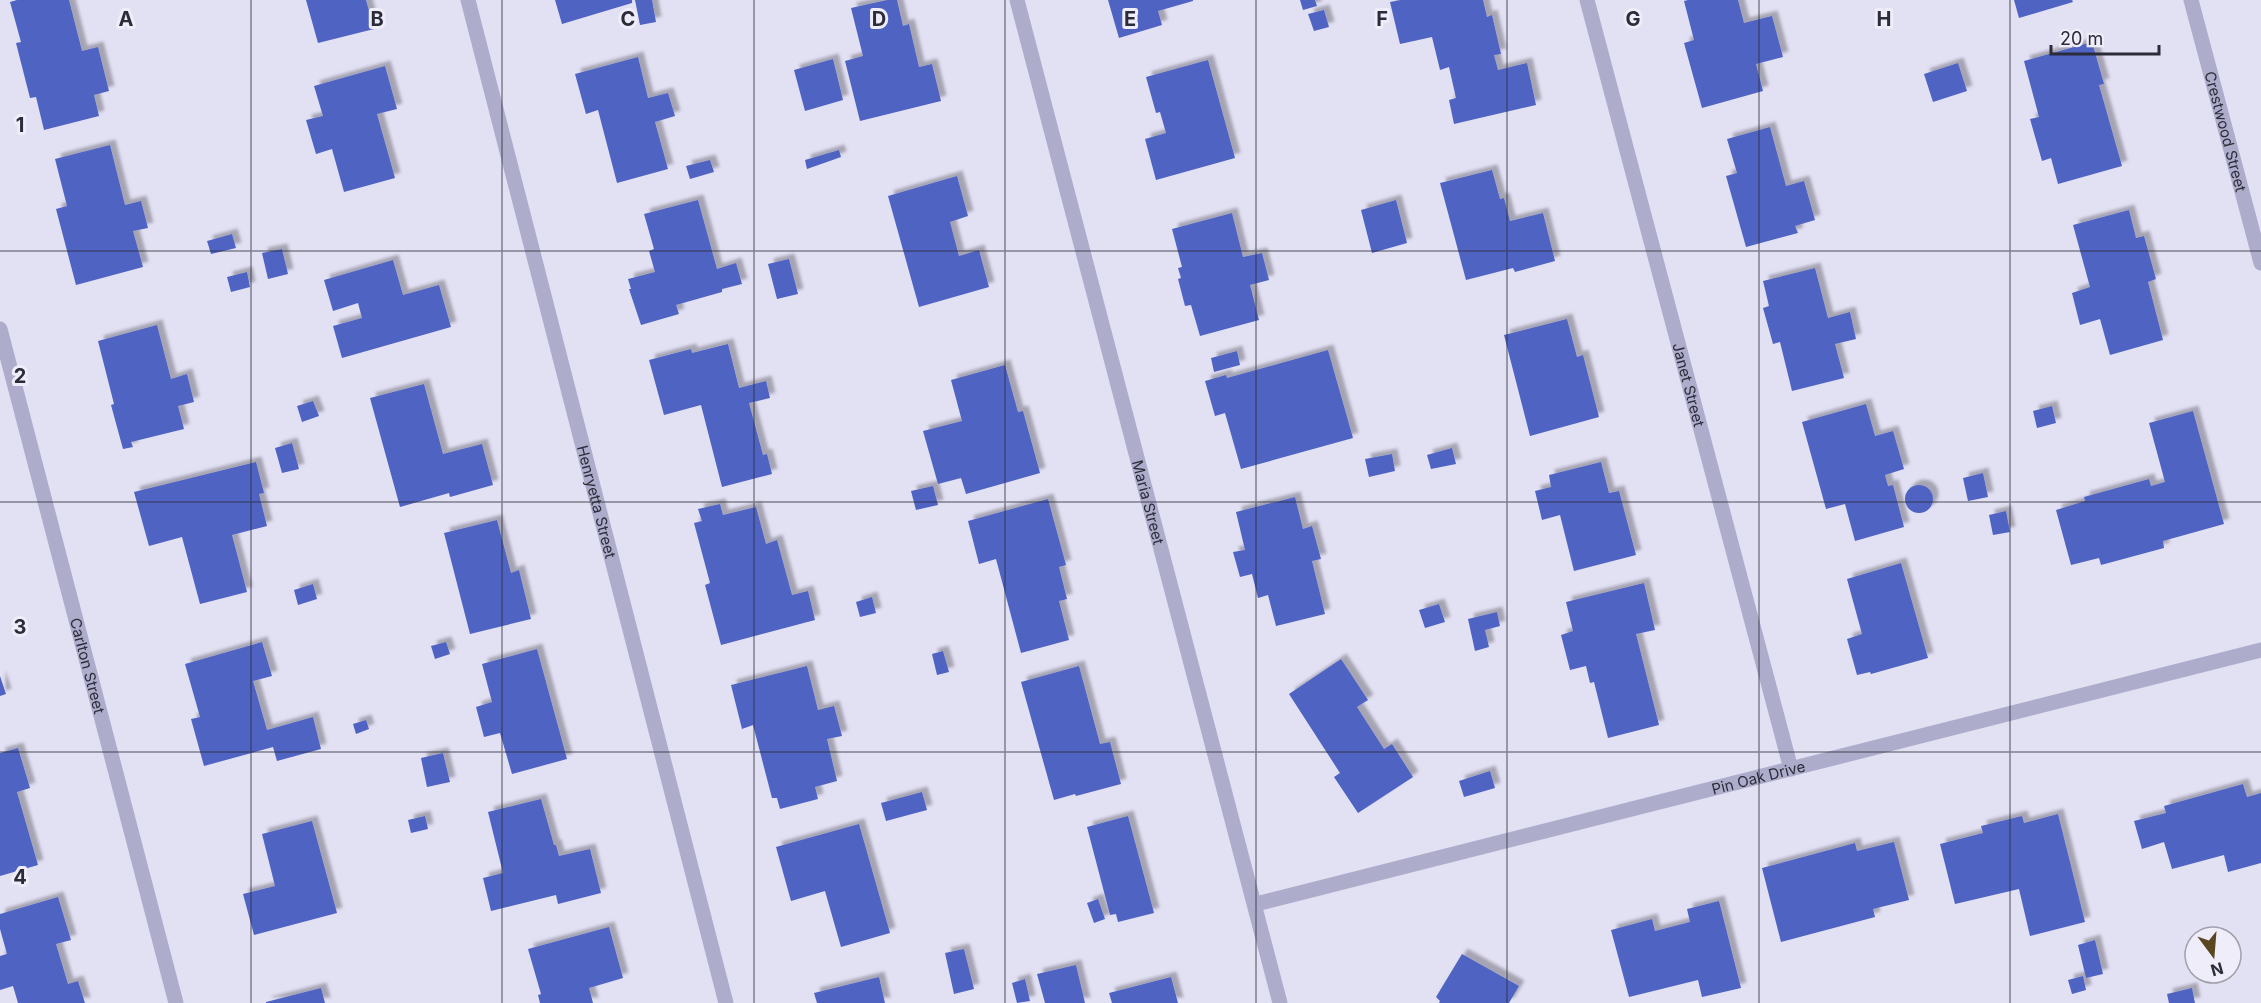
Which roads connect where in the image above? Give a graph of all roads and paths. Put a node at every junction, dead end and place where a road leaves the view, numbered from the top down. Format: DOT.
graph roads {
  1 [pos="468,0"];
  2 [pos="1017,0"];
  3 [pos="1587,0"];
  4 [pos="2191,0"];
  5 [pos="2261,263"];
  6 [pos="0,328"];
  7 [pos="2261,650"];
  8 [pos="1791,769"];
  9 [pos="1256,904"];
  10 [pos="176,1003"];
  11 [pos="726,1003"];
  12 [pos="1280,1003"];
  1 -- 11 [label="street, Henryetta Street"];
  2 -- 9 [label="street, Maria Street"];
  3 -- 8 [label="street, Janet Street"];
  4 -- 5 [label="street, Crestwood Street"];
  6 -- 10 [label="street, Carlton Street"];
  7 -- 8 [label="street, Pin Oak Drive"];
  8 -- 9 [label="street, Pin Oak Drive"];
  9 -- 12 [label="street, Maria Street"];
}
